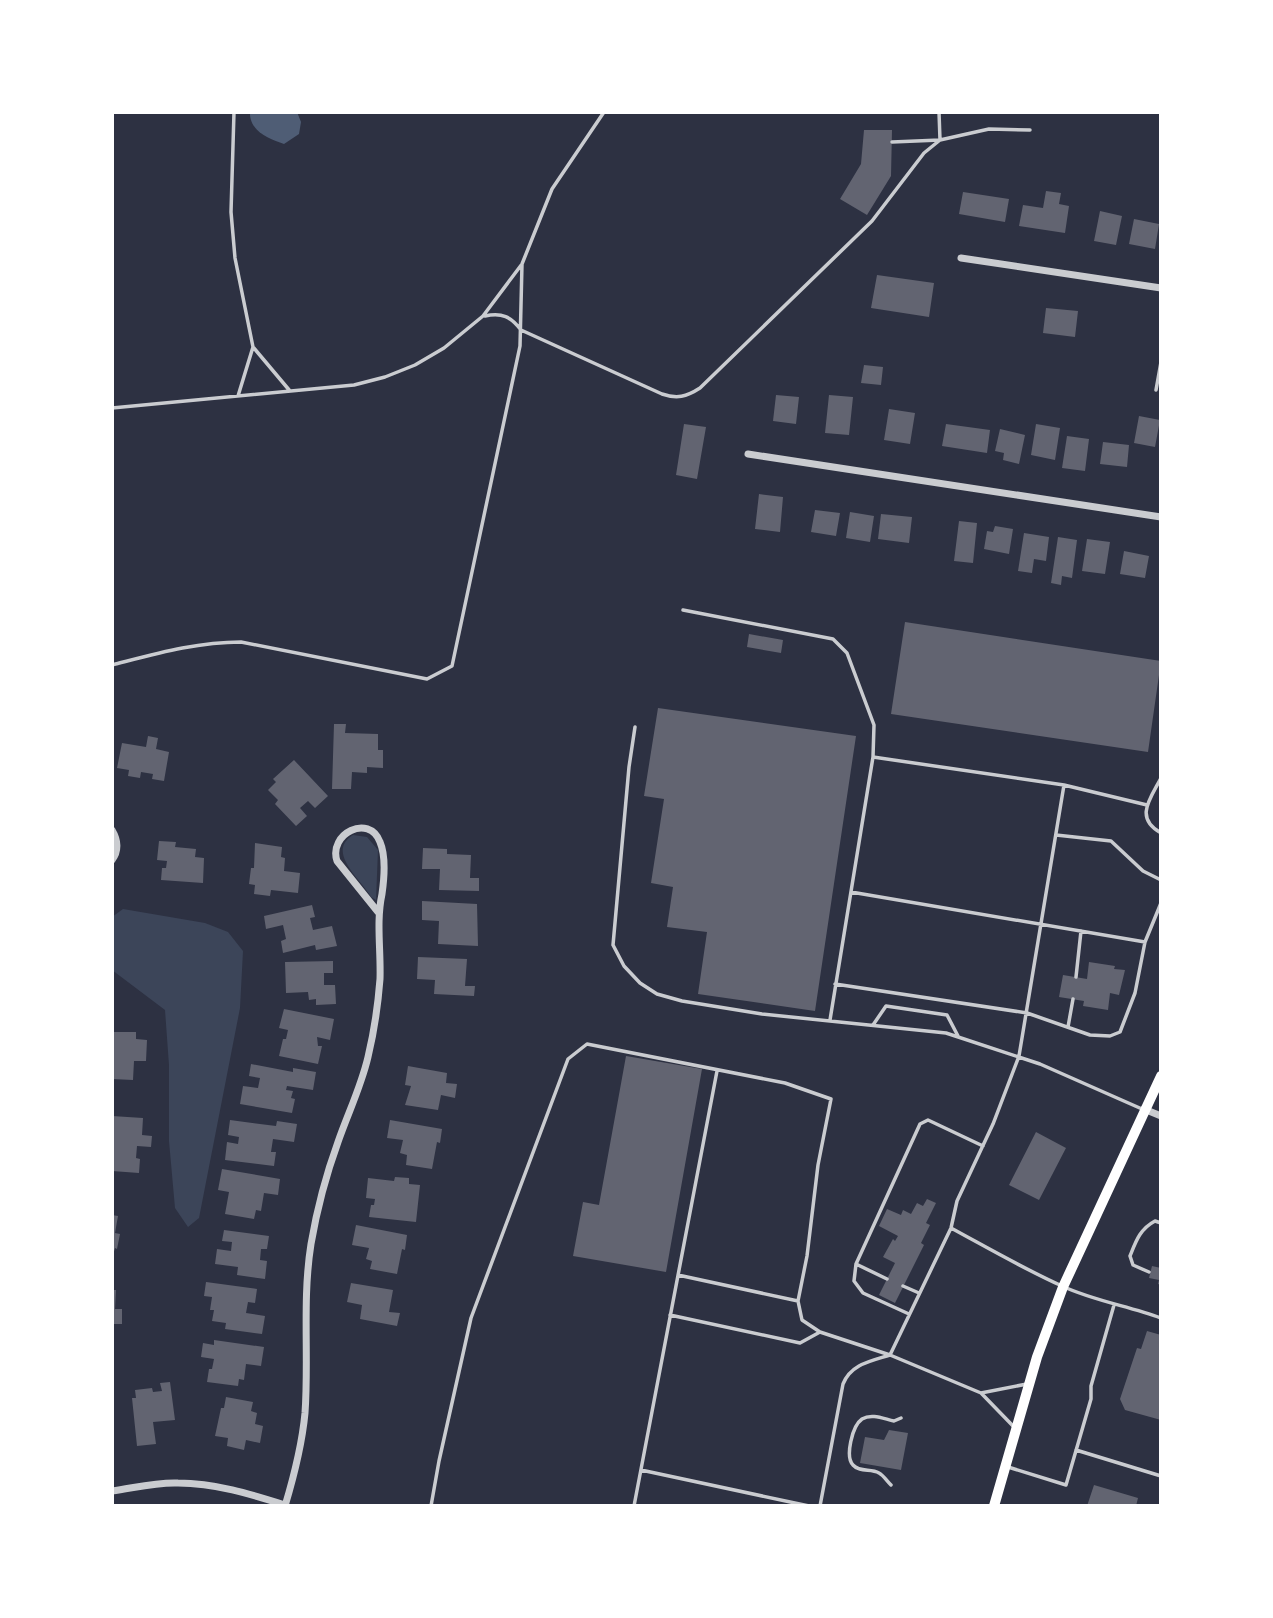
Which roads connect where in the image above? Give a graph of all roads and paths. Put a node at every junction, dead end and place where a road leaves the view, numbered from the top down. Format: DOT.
graph roads {
  1 [pos="234,112"];
  2 [pos="604,112"];
  3 [pos="939,112"];
  4 [pos="1030,130"];
  5 [pos="940,140"];
  6 [pos="892,142"];
  7 [pos="961,258"];
  8 [pos="522,264"];
  9 [pos="1161,288"];
  10 [pos="483,316"];
  11 [pos="521,330"];
  12 [pos="253,347"];
  13 [pos="1161,362"];
  14 [pos="1156,390"];
  15 [pos="290,391"];
  16 [pos="238,396"];
  17 [pos="112,408"];
  18 [pos="748,454"];
  19 [pos="1161,517"];
  20 [pos="683,610"];
  21 [pos="112,665"];
  22 [pos="635,727"];
  23 [pos="873,757"];
  24 [pos="1161,778"];
  25 [pos="1064,785"];
  26 [pos="1147,805"];
  27 [pos="112,830"];
  28 [pos="1161,833"];
  29 [pos="1056,835"];
  30 [pos="112,860"];
  31 [pos="1161,880"];
  32 [pos="851,892"];
  33 [pos="1161,903"];
  34 [pos="378,912"];
  35 [pos="1041,924"];
  36 [pos="1081,932"];
  37 [pos="1145,942"];
  38 [pos="1076,977"];
  39 [pos="835,984"];
  40 [pos="1073,999"];
  41 [pos="1027,1013"];
  42 [pos="830,1020"];
  43 [pos="873,1025"];
  44 [pos="1068,1027"];
  45 [pos="958,1036"];
  46 [pos="1019,1056"];
  47 [pos="717,1070"];
  48 [pos="1161,1076"];
  49 [pos="1144,1109"];
  50 [pos="1161,1116"];
  51 [pos="983,1146"];
  52 [pos="1161,1223"];
  53 [pos="951,1228"];
  54 [pos="856,1264"];
  55 [pos="1149,1272"];
  56 [pos="678,1275"];
  57 [pos="887,1279"];
  58 [pos="903,1286"];
  59 [pos="1063,1287"];
  60 [pos="919,1293"];
  61 [pos="799,1301"];
  62 [pos="1114,1305"];
  63 [pos="670,1315"];
  64 [pos="909,1315"];
  65 [pos="1161,1318"];
  66 [pos="820,1332"];
  67 [pos="890,1355"];
  68 [pos="1029,1384"];
  69 [pos="981,1393"];
  70 [pos="901,1418"];
  71 [pos="1016,1429"];
  72 [pos="1076,1450"];
  73 [pos="1006,1467"];
  74 [pos="641,1470"];
  75 [pos="1161,1476"];
  76 [pos="891,1485"];
  77 [pos="112,1491"];
  78 [pos="285,1506"];
  79 [pos="431,1506"];
  80 [pos="634,1506"];
  81 [pos="809,1506"];
  82 [pos="820,1506"];
  83 [pos="994,1506"];
  1 -- 12 [label="lane"];
  2 -- 8 [label="lane"];
  3 -- 5 [label="lane"];
  4 -- 5 [label="lane"];
  5 -- 6 [label="lane"];
  5 -- 11 [label="lane"];
  7 -- 9 [label="street"];
  8 -- 10 [label="lane"];
  8 -- 11 [label="lane"];
  10 -- 11 [label="lane"];
  10 -- 15 [label="lane"];
  11 -- 21 [label="lane"];
  12 -- 15 [label="lane"];
  12 -- 16 [label="lane"];
  13 -- 14 [label="lane"];
  15 -- 16 [label="lane"];
  16 -- 17 [label="lane"];
  18 -- 19 [label="street"];
  20 -- 23 [label="lane"];
  22 -- 42 [label="lane"];
  23 -- 25 [label="lane"];
  23 -- 32 [label="lane"];
  24 -- 26 [label="lane"];
  25 -- 26 [label="lane"];
  25 -- 29 [label="lane"];
  26 -- 28 [label="lane"];
  27 -- 30 [label="street"];
  29 -- 31 [label="lane"];
  29 -- 35 [label="lane"];
  32 -- 35 [label="lane"];
  32 -- 39 [label="lane"];
  33 -- 37 [label="lane"];
  34 -- 34 [label="street"];
  34 -- 78 [label="street"];
  35 -- 36 [label="lane"];
  35 -- 41 [label="lane"];
  36 -- 37 [label="lane"];
  36 -- 38 [label="lane"];
  37 -- 44 [label="lane"];
  39 -- 41 [label="lane"];
  39 -- 42 [label="lane"];
  40 -- 44 [label="lane"];
  41 -- 44 [label="lane"];
  41 -- 46 [label="lane"];
  42 -- 43 [label="lane"];
  43 -- 45 [label="lane"];
  43 -- 45 [label="lane"];
  45 -- 46 [label="lane"];
  46 -- 49 [label="lane"];
  46 -- 51 [label="lane"];
  47 -- 56 [label="lane"];
  47 -- 61 [label="lane"];
  47 -- 79 [label="lane"];
  48 -- 49 [label="main road"];
  49 -- 50 [label="street"];
  49 -- 59 [label="main road"];
  51 -- 53 [label="lane"];
  51 -- 54 [label="lane"];
  52 -- 55 [label="lane"];
  53 -- 59 [label="lane"];
  53 -- 60 [label="lane"];
  54 -- 57 [label="lane"];
  54 -- 64 [label="lane"];
  56 -- 61 [label="lane"];
  56 -- 63 [label="lane"];
  58 -- 60 [label="lane"];
  59 -- 62 [label="lane"];
  59 -- 68 [label="main road"];
  60 -- 64 [label="lane"];
  61 -- 66 [label="lane"];
  62 -- 65 [label="lane"];
  62 -- 72 [label="lane"];
  63 -- 66 [label="lane"];
  63 -- 74 [label="lane"];
  64 -- 67 [label="lane"];
  66 -- 67 [label="lane"];
  67 -- 69 [label="lane"];
  67 -- 82 [label="lane"];
  68 -- 69 [label="lane"];
  68 -- 71 [label="main road"];
  69 -- 71 [label="lane"];
  70 -- 76 [label="lane"];
  71 -- 73 [label="main road"];
  72 -- 73 [label="lane"];
  72 -- 75 [label="lane"];
  73 -- 83 [label="main road"];
  74 -- 80 [label="lane"];
  74 -- 81 [label="lane"];
  77 -- 78 [label="street"];
}
